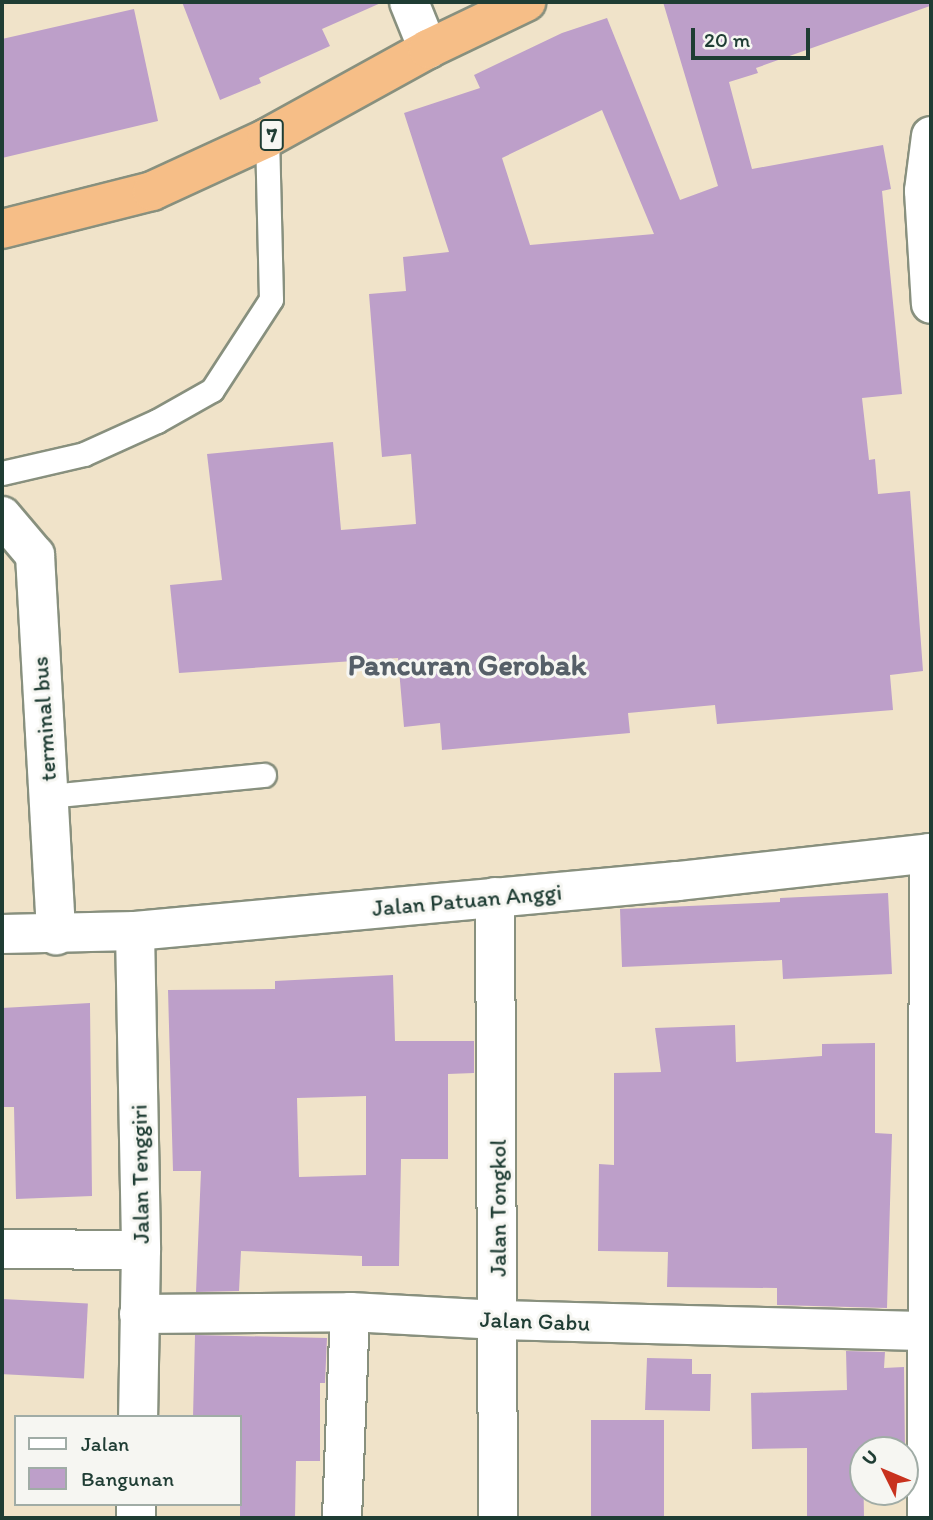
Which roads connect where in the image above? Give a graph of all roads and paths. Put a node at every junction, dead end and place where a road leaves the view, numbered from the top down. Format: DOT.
graph roads {
  1 [pos="409,2"];
  2 [pos="526,2"];
  3 [pos="428,49"];
  4 [pos="931,136"];
  5 [pos="267,138"];
  6 [pos="2,229"];
  7 [pos="931,304"];
  8 [pos="2,473"];
  9 [pos="2,516"];
  10 [pos="264,775"];
  11 [pos="49,796"];
  12 [pos="930,853"];
  13 [pos="495,897"];
  14 [pos="135,931"];
  15 [pos="2,934"];
  16 [pos="56,934"];
  17 [pos="2,1249"];
  18 [pos="141,1250"];
  19 [pos="350,1312"];
  20 [pos="139,1314"];
  21 [pos="499,1320"];
  22 [pos="930,1331"];
  23 [pos="138,1415"];
  24 [pos="342,1518"];
  25 [pos="498,1518"];
  26 [pos="927,1518"];
  1 -- 3 [label="street"];
  2 -- 3 [label="highway, 7"];
  3 -- 5 [label="highway, 7"];
  4 -- 7 [label="street"];
  5 -- 6 [label="highway, 7"];
  5 -- 8 [label="lane"];
  9 -- 11 [label="street, terminal bus"];
  10 -- 11 [label="lane"];
  11 -- 16 [label="street, terminal bus"];
  12 -- 13 [label="street, Jalan Patuan Anggi"];
  12 -- 22 [label="street"];
  13 -- 14 [label="street, Jalan Patuan Anggi"];
  13 -- 21 [label="street, Jalan Tongkol"];
  14 -- 16 [label="street, Jalan Patuan Anggi"];
  14 -- 18 [label="street, Jalan Tenggiri"];
  15 -- 16 [label="street, Jalan Patuan Anggi"];
  17 -- 18 [label="street"];
  18 -- 20 [label="street, Jalan Tenggiri"];
  19 -- 20 [label="street, Jalan Gabu"];
  19 -- 21 [label="street, Jalan Gabu"];
  19 -- 24 [label="street"];
  20 -- 23 [label="street, Jalan Tenggiri"];
  21 -- 22 [label="street, Jalan Gabu"];
  21 -- 25 [label="street, Jalan Tongkol"];
  22 -- 26 [label="street"];
}
